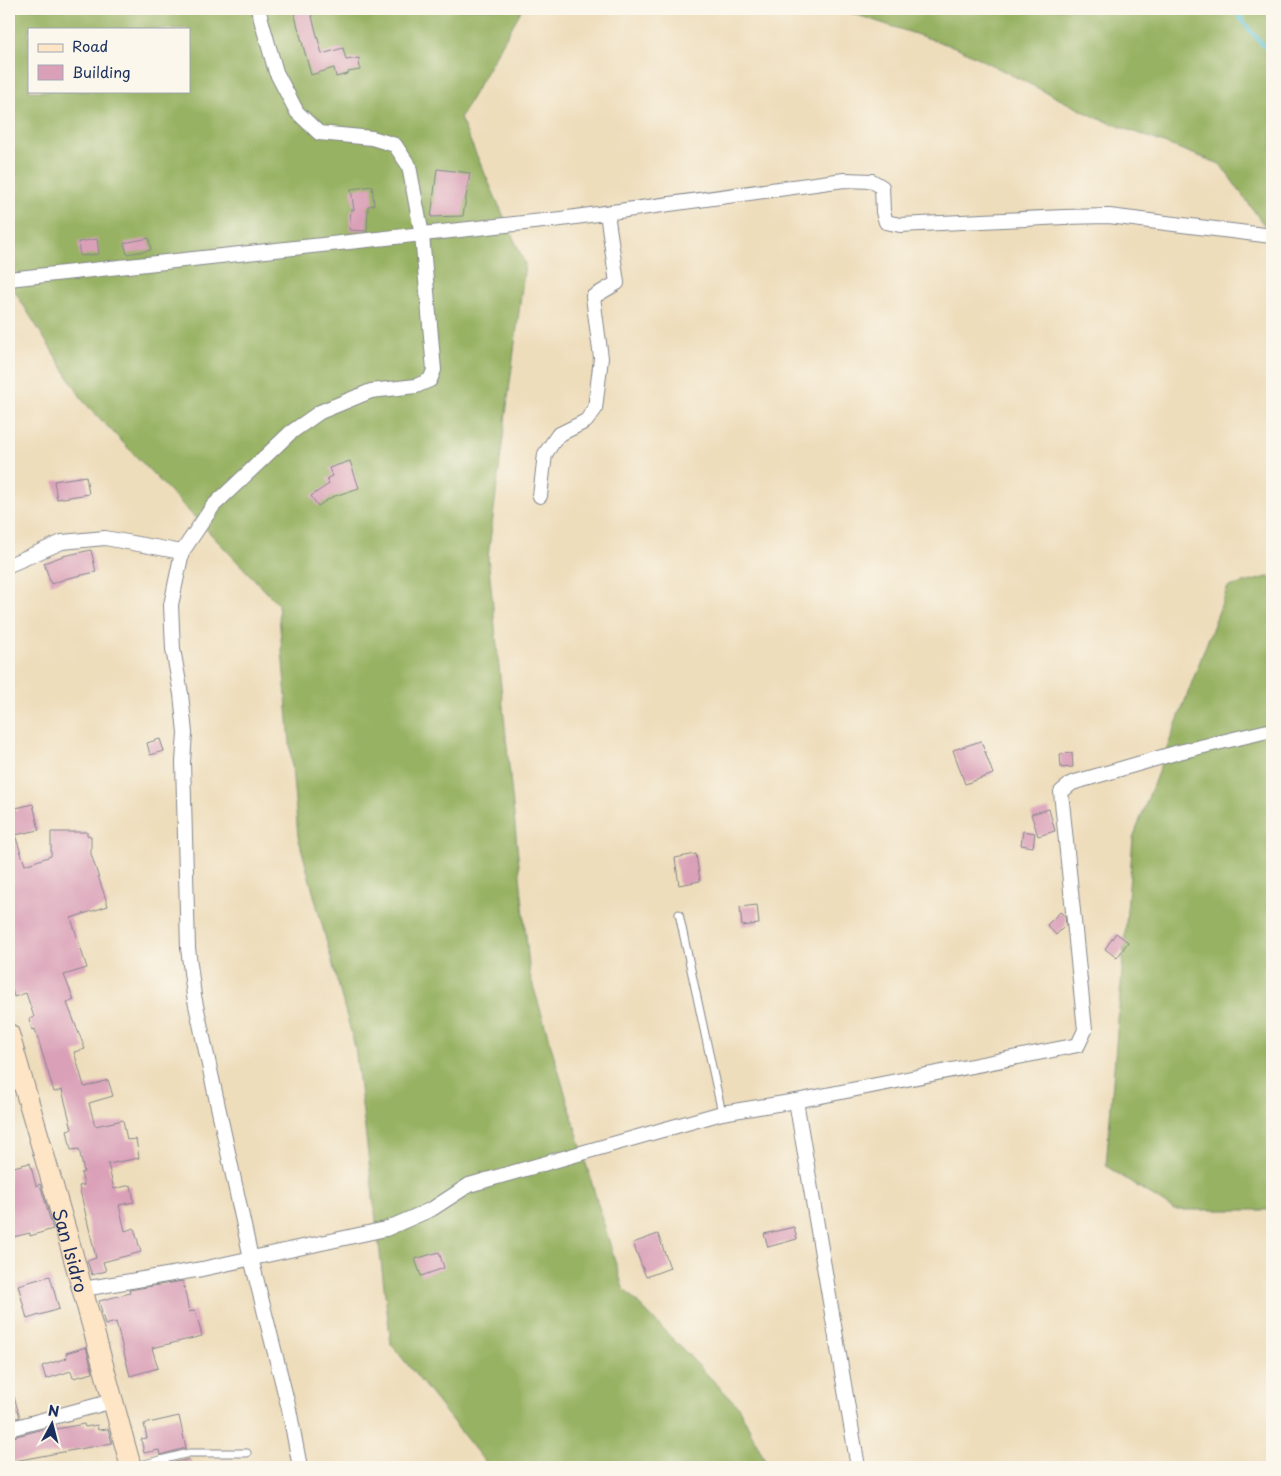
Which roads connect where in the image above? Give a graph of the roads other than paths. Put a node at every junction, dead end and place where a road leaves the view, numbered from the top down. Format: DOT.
graph roads {
  1 [pos="258,9"];
  2 [pos="607,213"];
  3 [pos="422,235"];
  4 [pos="1272,236"];
  5 [pos="9,280"];
  6 [pos="540,496"];
  7 [pos="182,552"];
  8 [pos="9,566"];
  9 [pos="1272,730"];
  10 [pos="678,914"];
  11 [pos="9,1034"];
  12 [pos="14,1072"];
  13 [pos="796,1100"];
  14 [pos="722,1113"];
  15 [pos="250,1258"];
  16 [pos="82,1289"];
  17 [pos="113,1401"];
  18 [pos="9,1430"];
  19 [pos="247,1453"];
  20 [pos="131,1467"];
  21 [pos="300,1467"];
  22 [pos="858,1467"];
  1 -- 3 [label="street"];
  2 -- 3 [label="street"];
  2 -- 4 [label="street"];
  2 -- 6 [label="street"];
  3 -- 5 [label="street"];
  3 -- 7 [label="street"];
  7 -- 8 [label="street"];
  7 -- 15 [label="street"];
  9 -- 13 [label="street"];
  10 -- 14 [label="lane"];
  11 -- 12 [label="street, San Isidro"];
  12 -- 16 [label="street, San Isidro"];
  13 -- 14 [label="street"];
  13 -- 22 [label="street"];
  14 -- 15 [label="street"];
  15 -- 16 [label="street"];
  15 -- 21 [label="street"];
  16 -- 17 [label="street, San Isidro"];
  17 -- 18 [label="street"];
  17 -- 20 [label="street, San Isidro"];
  19 -- 20 [label="lane"];
}
